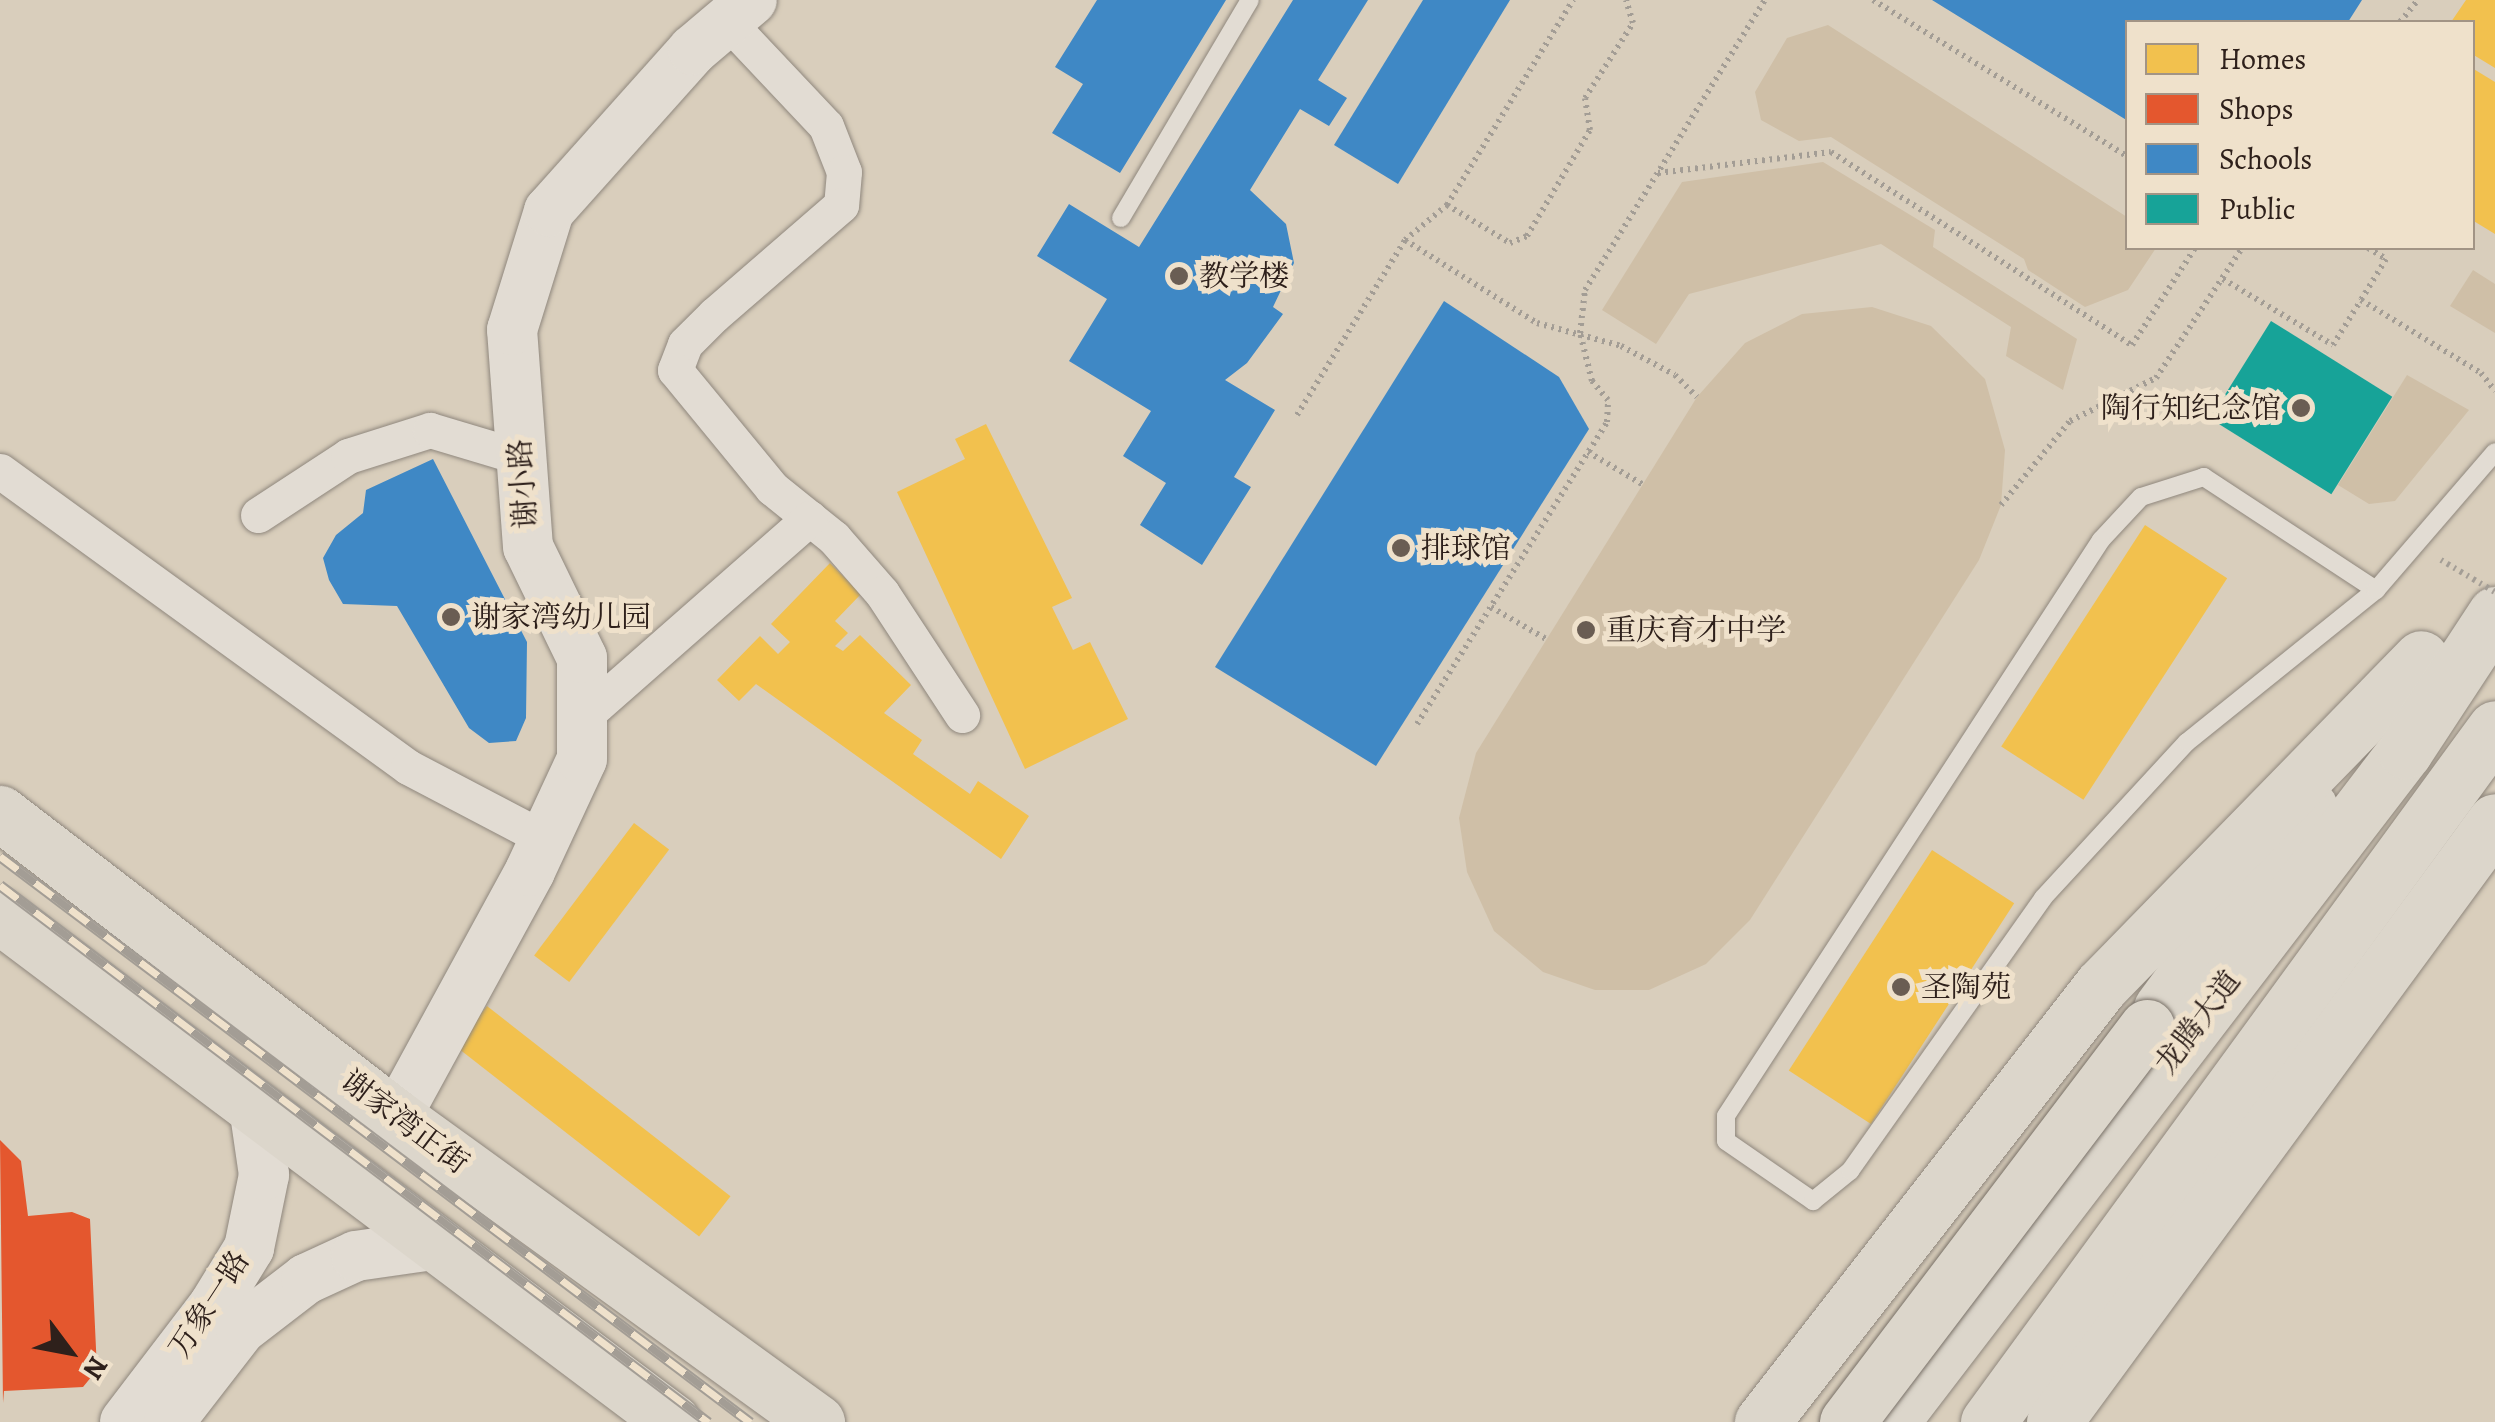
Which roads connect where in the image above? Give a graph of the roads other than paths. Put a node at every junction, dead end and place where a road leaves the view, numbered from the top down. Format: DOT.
graph roads {
  1 [pos="1250,0"];
  2 [pos="739,10"];
  3 [pos="1122,218"];
  4 [pos="2495,452"];
  5 [pos="520,457"];
  6 [pos="0,472"];
  7 [pos="258,515"];
  8 [pos="810,518"];
  9 [pos="2495,581"];
  10 [pos="2376,590"];
  11 [pos="2495,614"];
  12 [pos="2420,658"];
  13 [pos="962,715"];
  14 [pos="582,718"];
  15 [pos="2495,728"];
  16 [pos="0,814"];
  17 [pos="2495,821"];
  18 [pos="544,840"];
  19 [pos="2495,864"];
  20 [pos="0,916"];
  21 [pos="255,1112"];
  22 [pos="396,1117"];
  23 [pos="432,1245"];
  24 [pos="125,1422"];
  25 [pos="170,1422"];
  26 [pos="673,1422"];
  27 [pos="816,1422"];
  28 [pos="1762,1422"];
  29 [pos="1846,1422"];
  30 [pos="1890,1422"];
  31 [pos="1988,1422"];
  32 [pos="2054,1422"];
  33 [pos="2095,1422"];
  1 -- 3 [label="lane"];
  2 -- 5 [label="street, 谢小路"];
  2 -- 8 [label="street"];
  4 -- 10 [label="lane"];
  5 -- 7 [label="street"];
  5 -- 14 [label="street, 谢小路"];
  6 -- 18 [label="street"];
  8 -- 13 [label="street"];
  8 -- 14 [label="street"];
  9 -- 12 [label="main road"];
  10 -- 10 [label="lane"];
  11 -- 30 [label="main road, 龙腾大道"];
  12 -- 28 [label="main road"];
  12 -- 29 [label="main road, bridge"];
  14 -- 18 [label="street, 谢小路"];
  15 -- 31 [label="main road"];
  16 -- 22 [label="main road, 谢家湾正街"];
  17 -- 32 [label="main road"];
  18 -- 22 [label="street, 谢小路"];
  19 -- 33 [label="main road"];
  20 -- 21 [label="main road"];
  21 -- 23 [label="main road"];
  21 -- 24 [label="street, 万象一路"];
  22 -- 27 [label="main road, 谢家湾正街"];
  23 -- 25 [label="street, 万象一路"];
  23 -- 26 [label="main road"];
}
